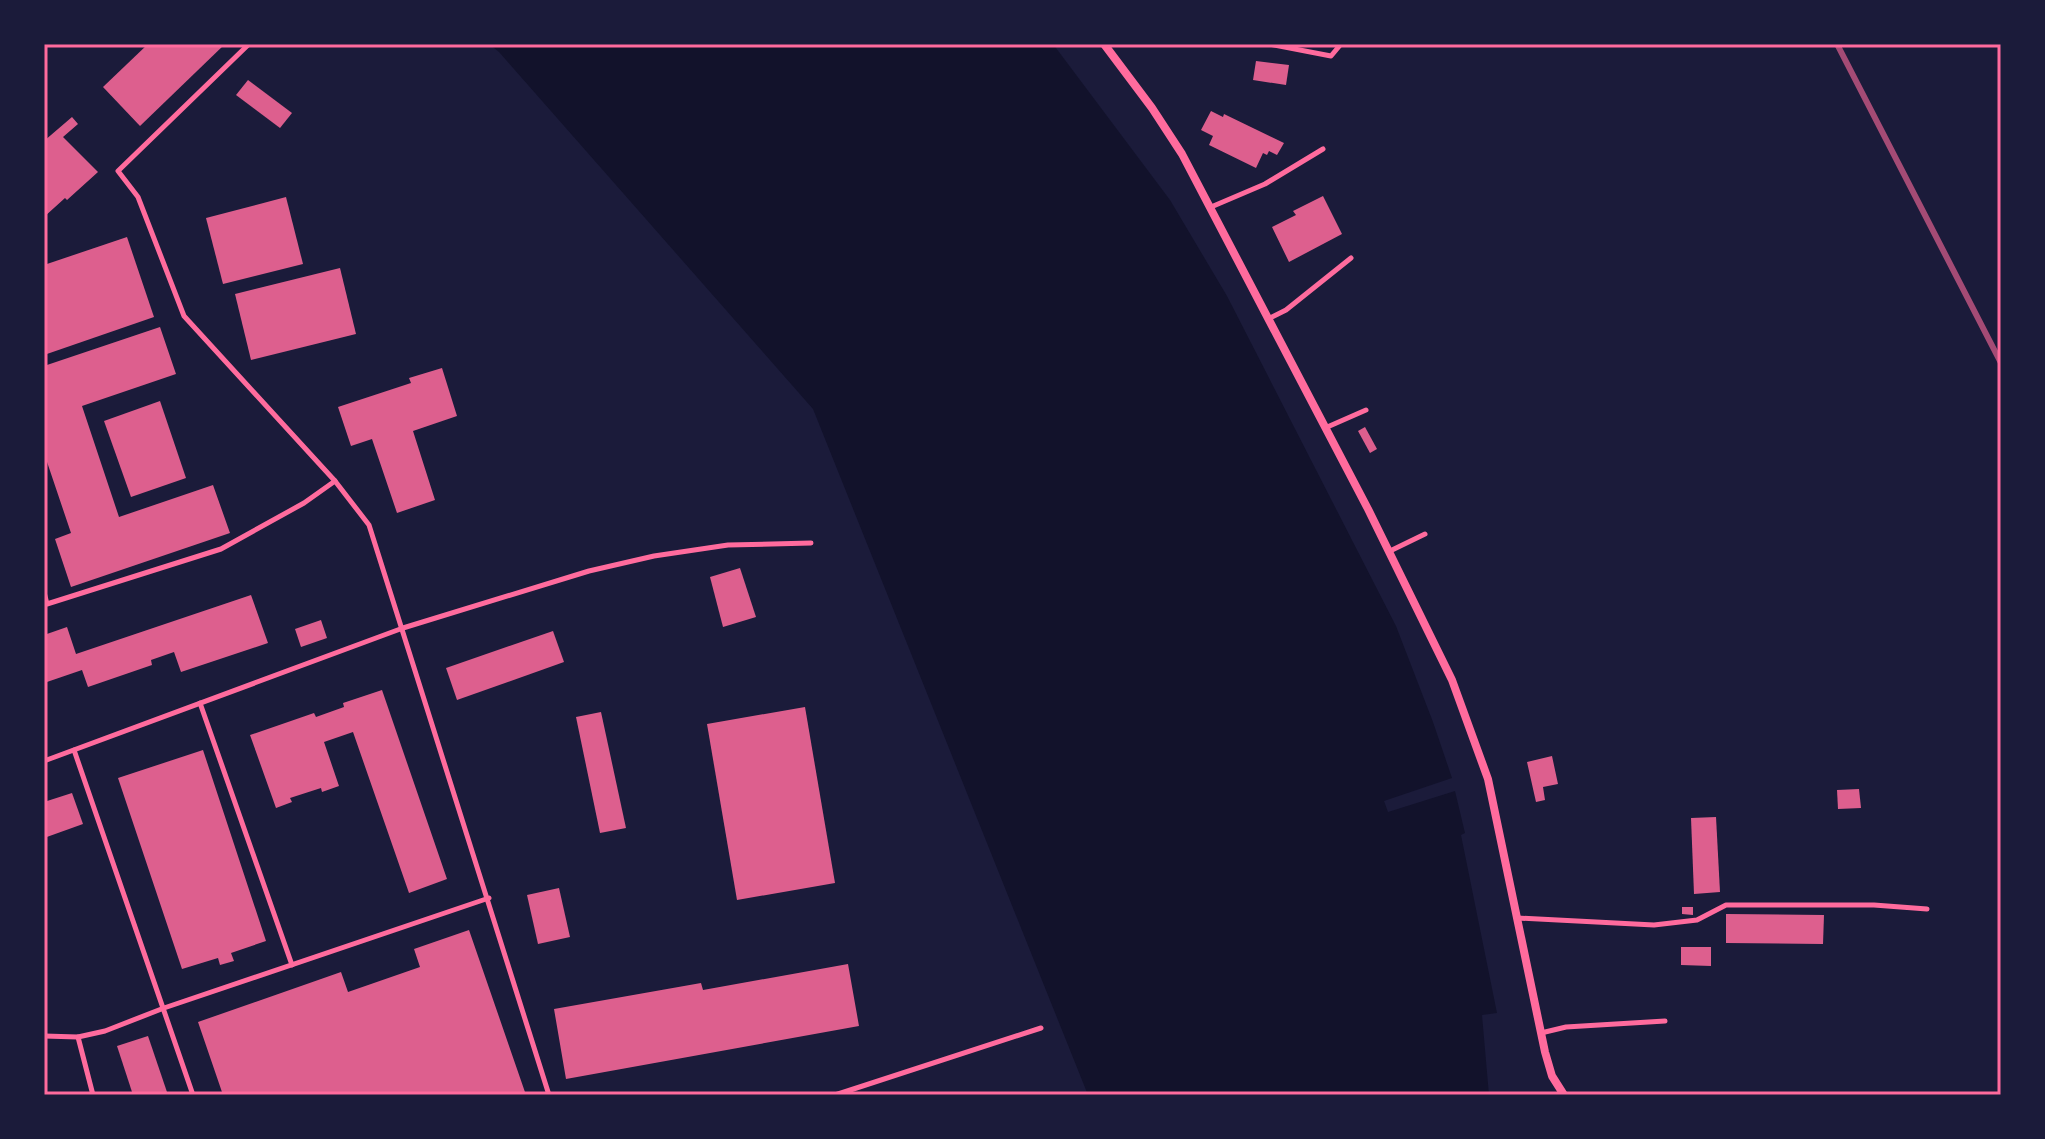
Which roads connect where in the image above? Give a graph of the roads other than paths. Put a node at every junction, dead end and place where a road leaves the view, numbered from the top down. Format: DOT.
graph roads {
  1 [pos="249,44"];
  2 [pos="1104,44"];
  3 [pos="1269,44"];
  4 [pos="1341,44"];
  5 [pos="1323,149"];
  6 [pos="1210,207"];
  7 [pos="1351,258"];
  8 [pos="1267,319"];
  9 [pos="1366,410"];
  10 [pos="1325,428"];
  11 [pos="335,481"];
  12 [pos="1425,534"];
  13 [pos="811,543"];
  14 [pos="1389,552"];
  15 [pos="44,592"];
  16 [pos="403,628"];
  17 [pos="200,703"];
  18 [pos="74,750"];
  19 [pos="44,761"];
  20 [pos="489,898"];
  21 [pos="1927,909"];
  22 [pos="1517,918"];
  23 [pos="292,965"];
  24 [pos="164,1008"];
  25 [pos="1665,1021"];
  26 [pos="1041,1028"];
  27 [pos="1541,1033"];
  28 [pos="44,1036"];
  29 [pos="78,1037"];
  30 [pos="93,1095"];
  31 [pos="193,1095"];
  32 [pos="549,1095"];
  33 [pos="835,1095"];
  34 [pos="1564,1095"];
  1 -- 11 [label="lane"];
  2 -- 6 [label="street"];
  3 -- 4 [label="lane"];
  5 -- 6 [label="lane"];
  6 -- 8 [label="street"];
  7 -- 8 [label="lane"];
  8 -- 10 [label="street"];
  9 -- 10 [label="lane"];
  10 -- 14 [label="street"];
  11 -- 15 [label="lane"];
  11 -- 16 [label="lane"];
  12 -- 14 [label="lane"];
  13 -- 16 [label="lane"];
  14 -- 22 [label="street"];
  16 -- 17 [label="lane"];
  16 -- 20 [label="lane"];
  17 -- 18 [label="lane"];
  17 -- 23 [label="lane"];
  18 -- 19 [label="lane"];
  18 -- 24 [label="lane"];
  20 -- 23 [label="lane"];
  20 -- 32 [label="lane"];
  21 -- 22 [label="lane"];
  22 -- 27 [label="street"];
  23 -- 24 [label="lane"];
  24 -- 29 [label="lane"];
  24 -- 31 [label="lane"];
  25 -- 27 [label="lane"];
  26 -- 33 [label="lane"];
  27 -- 34 [label="street"];
  28 -- 29 [label="lane"];
  29 -- 30 [label="lane"];
}
